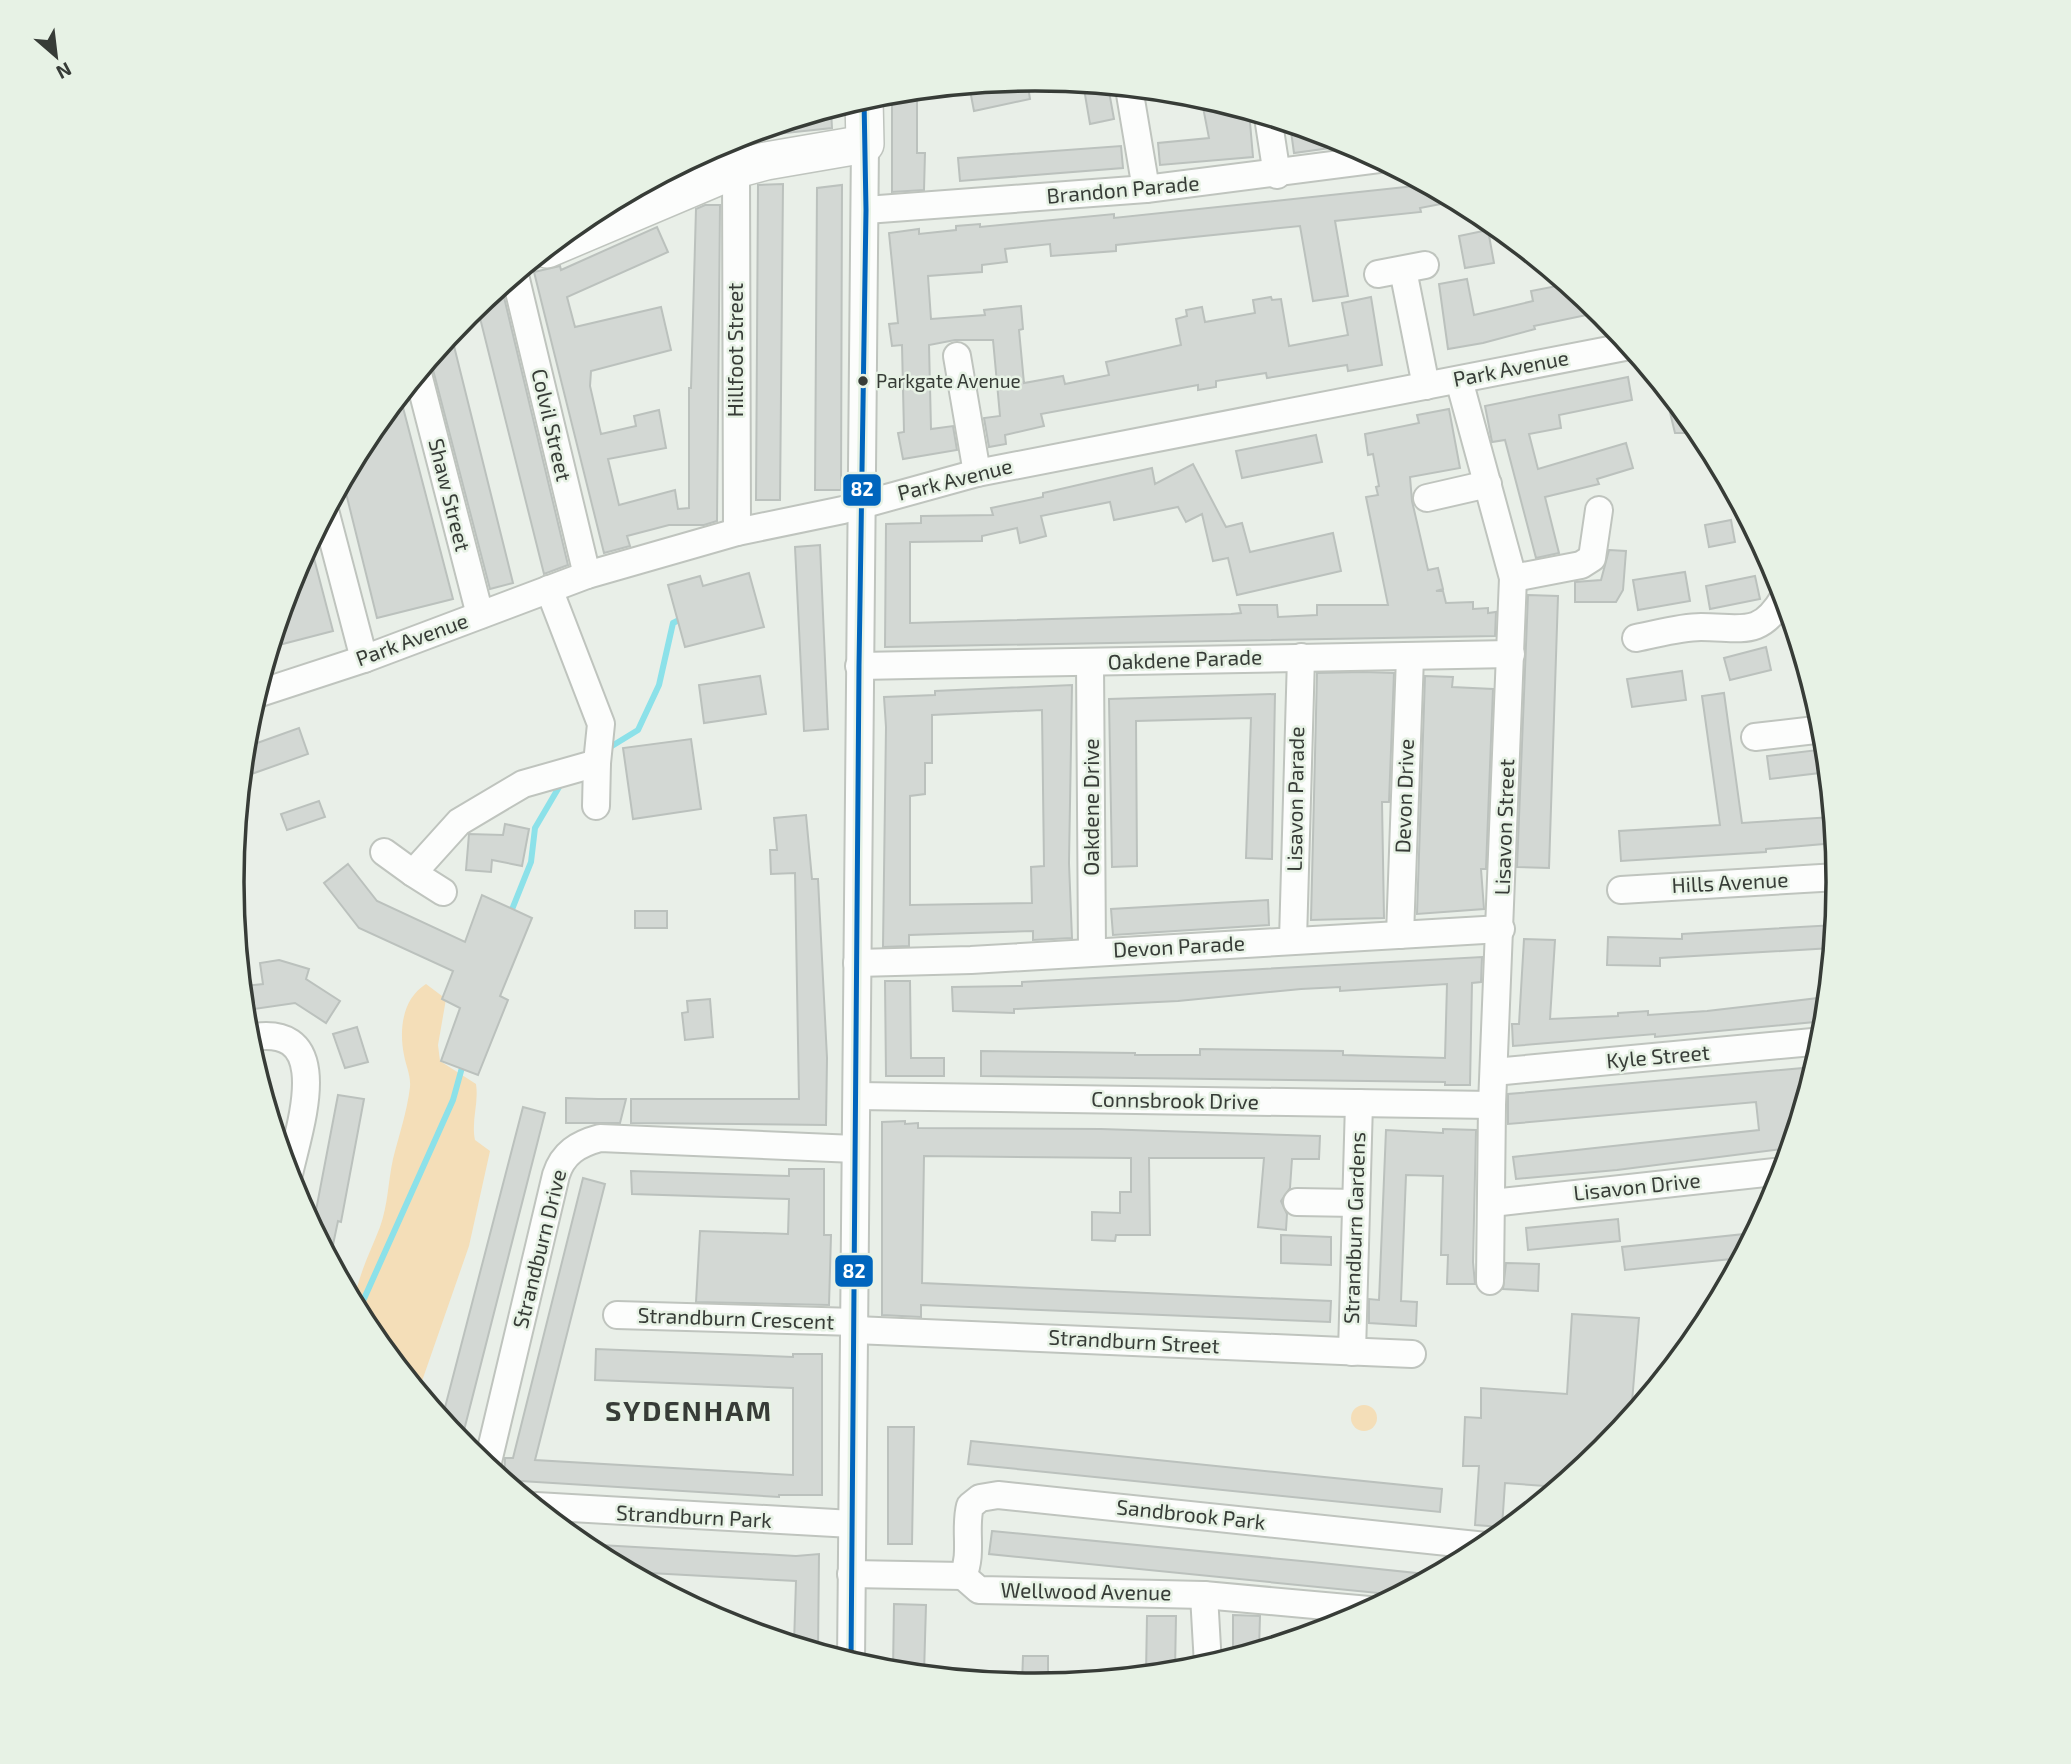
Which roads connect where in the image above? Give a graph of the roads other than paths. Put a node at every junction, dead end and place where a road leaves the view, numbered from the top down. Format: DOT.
graph roads {
  1 [pos="1131,97"];
  2 [pos="864,110"];
  3 [pos="1270,127"];
  4 [pos="864,144"];
  5 [pos="734,154"];
  6 [pos="1361,162"];
  7 [pos="1277,175"];
  8 [pos="1146,190"];
  9 [pos="866,210"];
  10 [pos="595,224"];
  11 [pos="1402,270"];
  12 [pos="517,284"];
  13 [pos="1619,348"];
  14 [pos="957,356"];
  15 [pos="1459,380"];
  16 [pos="421,385"];
  17 [pos="1426,386"];
  18 [pos="977,473"];
  19 [pos="1488,484"];
  20 [pos="1427,498"];
  21 [pos="863,504"];
  22 [pos="1599,510"];
  23 [pos="329,526"];
  24 [pos="737,531"];
  25 [pos="587,575"];
  26 [pos="1513,578"];
  27 [pos="549,589"];
  28 [pos="1778,609"];
  29 [pos="480,615"];
  30 [pos="1636,638"];
  31 [pos="1511,654"];
  32 [pos="1301,657"];
  33 [pos="1410,657"];
  34 [pos="364,659"];
  35 [pos="1090,663"];
  36 [pos="859,666"];
  37 [pos="268,690"];
  38 [pos="1811,730"];
  39 [pos="1755,737"];
  40 [pos="597,763"];
  41 [pos="596,806"];
  42 [pos="384,852"];
  43 [pos="413,873"];
  44 [pos="1826,878"];
  45 [pos="1621,890"];
  46 [pos="443,892"];
  47 [pos="1501,929"];
  48 [pos="1400,935"];
  49 [pos="1293,940"];
  50 [pos="1092,952"];
  51 [pos="857,963"];
  52 [pos="260,1036"];
  53 [pos="1810,1042"];
  54 [pos="1494,1072"];
  55 [pos="858,1096"];
  56 [pos="1359,1103"];
  57 [pos="1492,1105"];
  58 [pos="855,1149"];
  59 [pos="293,1155"];
  60 [pos="1771,1172"];
  61 [pos="1297,1202"];
  62 [pos="1356,1203"];
  63 [pos="1492,1203"];
  64 [pos="1490,1281"];
  65 [pos="617,1315"];
  66 [pos="855,1326"];
  67 [pos="1352,1352"];
  68 [pos="1412,1354"];
  69 [pos="490,1454"];
  70 [pos="551,1508"];
  71 [pos="852,1524"];
  72 [pos="1468,1544"];
  73 [pos="851,1574"];
  74 [pos="963,1576"];
  75 [pos="1204,1595"];
  76 [pos="1326,1618"];
  77 [pos="852,1651"];
  78 [pos="1207,1654"];
  1 -- 8 [label="street"];
  2 -- 4 [label="street"];
  3 -- 7 [label="street"];
  4 -- 5 [label="street"];
  4 -- 9 [label="street"];
  5 -- 10 [label="street"];
  5 -- 24 [label="street, Hillfoot Street"];
  6 -- 7 [label="street, Brandon Parade"];
  7 -- 8 [label="street, Brandon Parade"];
  8 -- 9 [label="street, Brandon Parade"];
  9 -- 21 [label="street"];
  11 -- 17 [label="street"];
  12 -- 25 [label="street, Colvil Street"];
  13 -- 15 [label="street, Park Avenue"];
  14 -- 18 [label="street"];
  15 -- 17 [label="street, Park Avenue"];
  15 -- 19 [label="street, Lisavon Street"];
  16 -- 29 [label="street, Shaw Street"];
  17 -- 18 [label="street, Park Avenue"];
  18 -- 21 [label="street, Park Avenue"];
  19 -- 20 [label="street"];
  19 -- 26 [label="street, Lisavon Street"];
  21 -- 24 [label="street, Park Avenue"];
  21 -- 36 [label="street"];
  22 -- 26 [label="street"];
  23 -- 34 [label="street"];
  24 -- 25 [label="street, Park Avenue"];
  25 -- 27 [label="street, Park Avenue"];
  26 -- 31 [label="street, Lisavon Street"];
  27 -- 29 [label="street, Park Avenue"];
  27 -- 40 [label="street"];
  28 -- 30 [label="street"];
  29 -- 34 [label="street, Park Avenue"];
  31 -- 33 [label="street, Oakdene Parade"];
  31 -- 47 [label="street, Lisavon Street"];
  32 -- 33 [label="street, Oakdene Parade"];
  32 -- 35 [label="street, Oakdene Parade"];
  32 -- 49 [label="street, Lisavon Parade"];
  33 -- 48 [label="street, Devon Drive"];
  34 -- 37 [label="street, Park Avenue"];
  35 -- 36 [label="street, Oakdene Parade"];
  35 -- 50 [label="street, Oakdene Drive"];
  36 -- 51 [label="street"];
  38 -- 39 [label="street"];
  40 -- 41 [label="street"];
  40 -- 43 [label="street"];
  42 -- 43 [label="street"];
  43 -- 46 [label="street"];
  44 -- 45 [label="street, Hills Avenue"];
  47 -- 48 [label="street, Devon Parade"];
  47 -- 54 [label="street, Lisavon Street"];
  48 -- 49 [label="street, Devon Parade"];
  49 -- 50 [label="street, Devon Parade"];
  50 -- 51 [label="street, Devon Parade"];
  51 -- 55 [label="street"];
  52 -- 59 [label="street"];
  53 -- 54 [label="street, Kyle Street"];
  54 -- 57 [label="street, Lisavon Street"];
  55 -- 56 [label="street, Connsbrook Drive"];
  55 -- 58 [label="street"];
  56 -- 57 [label="street, Connsbrook Drive"];
  56 -- 62 [label="street, Strandburn Gardens"];
  57 -- 63 [label="street, Lisavon Street"];
  58 -- 66 [label="street"];
  58 -- 69 [label="street, Strandburn Drive"];
  60 -- 63 [label="street, Lisavon Drive"];
  61 -- 62 [label="street"];
  62 -- 67 [label="street, Strandburn Gardens"];
  63 -- 64 [label="street, Lisavon Street"];
  65 -- 66 [label="street, Strandburn Crescent"];
  66 -- 67 [label="street, Strandburn Street"];
  66 -- 71 [label="street"];
  67 -- 68 [label="street, Strandburn Street"];
  70 -- 71 [label="street, Strandburn Park"];
  71 -- 73 [label="street"];
  72 -- 74 [label="street, Sandbrook Park"];
  73 -- 74 [label="street, Wellwood Avenue"];
  73 -- 77 [label="street"];
  74 -- 75 [label="street, Wellwood Avenue"];
  75 -- 76 [label="street, Wellwood Avenue"];
  75 -- 78 [label="street"];
}
